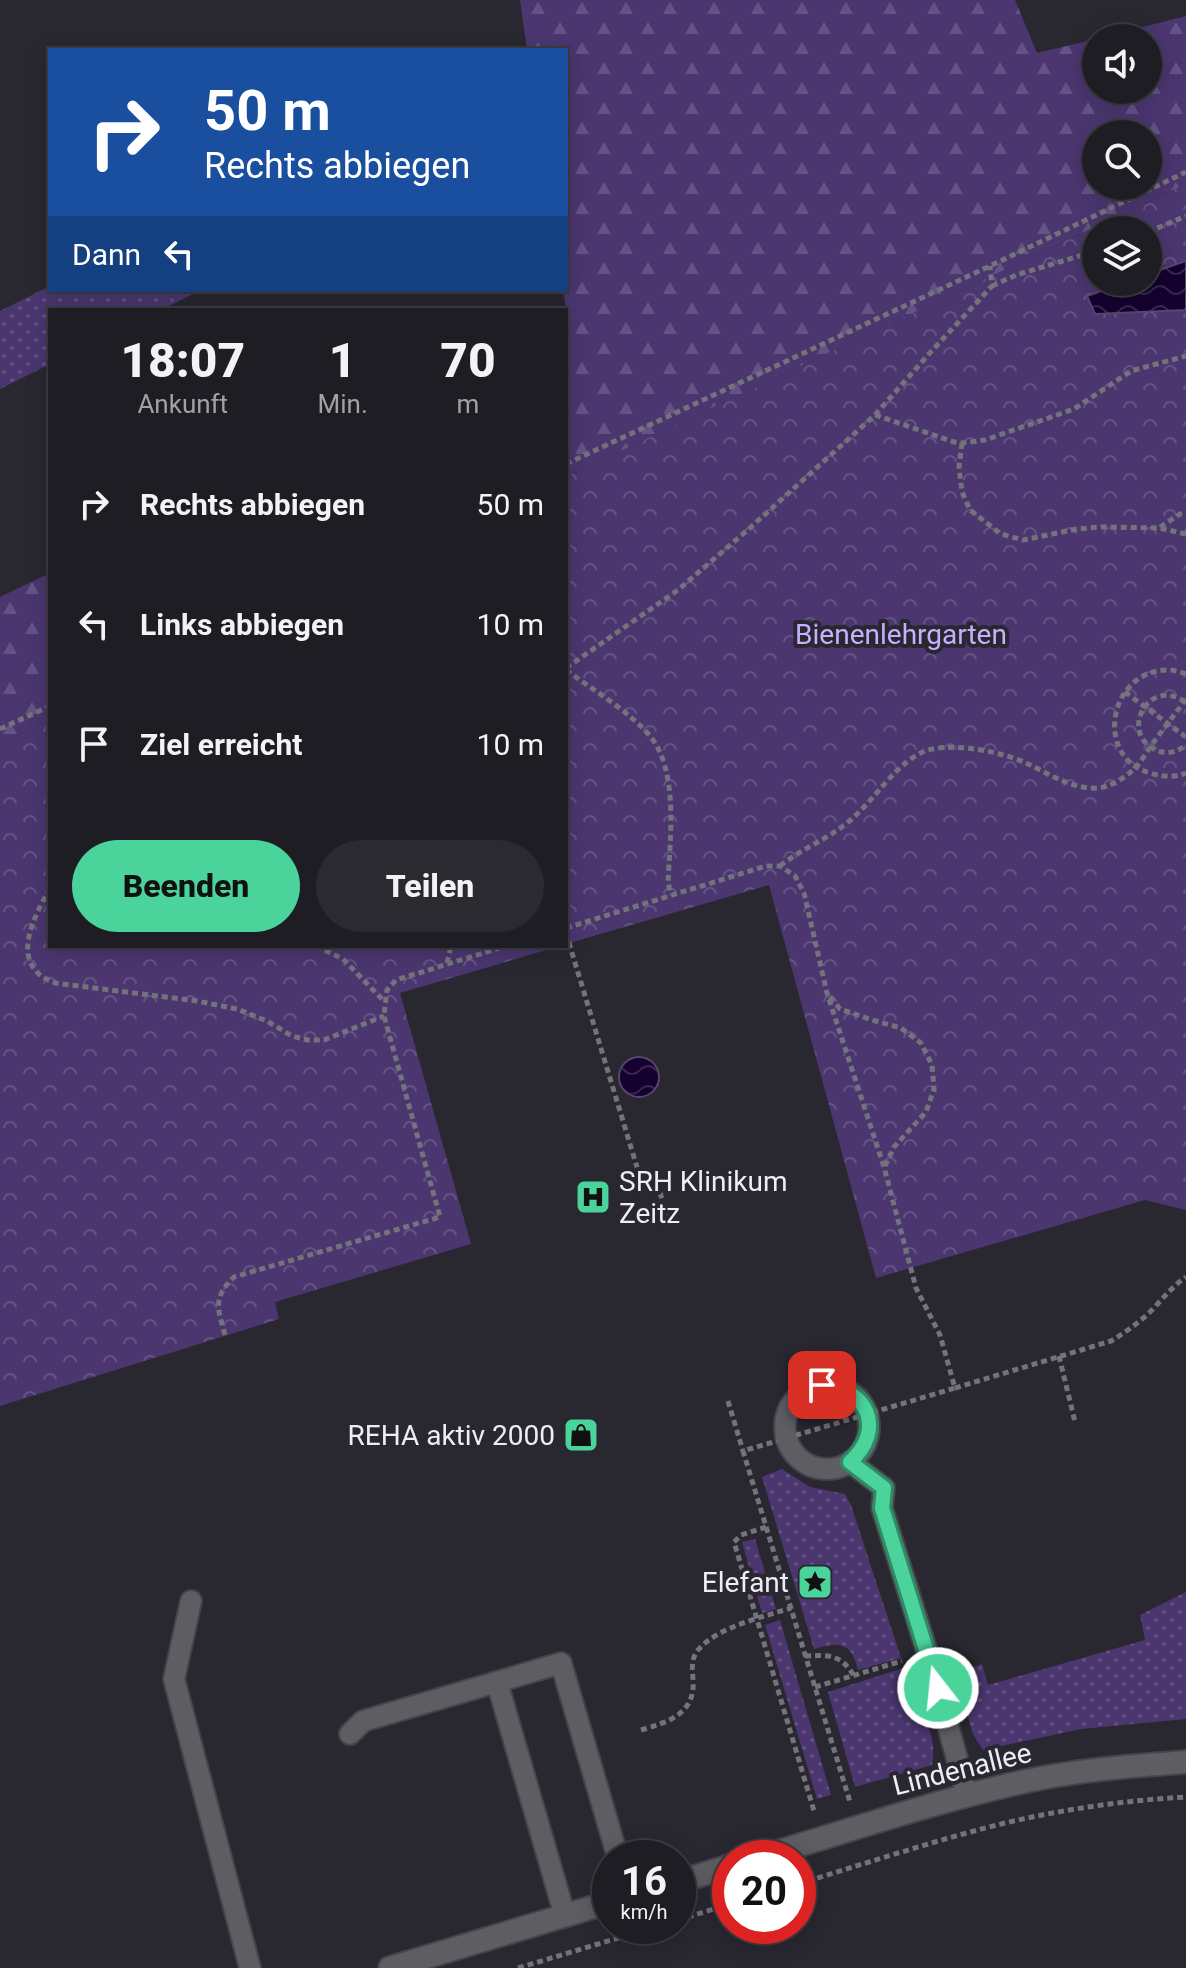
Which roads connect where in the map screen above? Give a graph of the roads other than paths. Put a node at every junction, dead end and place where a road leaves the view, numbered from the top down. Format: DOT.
graph roads {
  1 [pos="850,1462"];
  2 [pos="191,1601"];
  3 [pos="497,1682"];
  4 [pos="350,1734"];
  5 [pos="1186,1762"];
  6 [pos="967,1795"];
  7 [pos="613,1840"];
  8 [pos="816,1840"];
  9 [pos="592,1908"];
  10 [pos="565,1916"];
  11 [pos="250,1968"];
  12 [pos="390,1968"];
  1 -- 1 [label="lane"];
  1 -- 6 [label="lane"];
  2 -- 11 [label="lane"];
  3 -- 4 [label="lane"];
  3 -- 7 [label="lane"];
  3 -- 10 [label="lane"];
  5 -- 6 [label="street, Lindenallee"];
  6 -- 8 [label="street, Lindenallee"];
  9 -- 10 [label="street"];
  10 -- 12 [label="street"];
}
